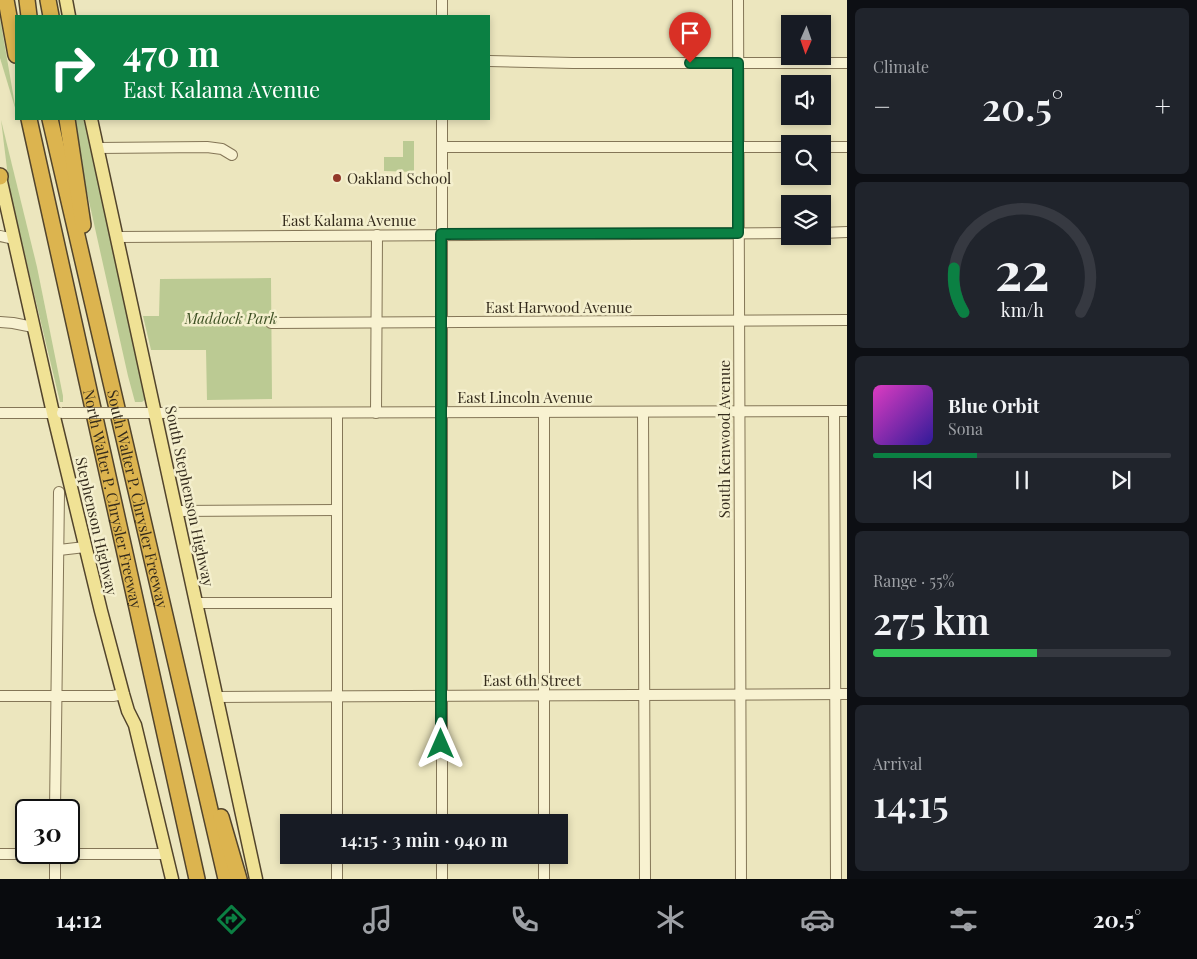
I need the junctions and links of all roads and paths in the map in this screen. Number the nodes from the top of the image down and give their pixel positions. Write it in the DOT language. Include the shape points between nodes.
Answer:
graph roads {
  1 [pos="6,0"];
  2 [pos="27,0"];
  3 [pos="48,0"];
  4 [pos="66,0"];
  5 [pos="442,0"];
  6 [pos="738,0"];
  7 [pos="30,15"];
  8 [pos="51,15"];
  9 [pos="69,15"];
  10 [pos="442,15"];
  11 [pos="15,50"];
  12 [pos="490,61"];
  13 [pos="738,63"];
  14 [pos="847,63"];
  15 [pos="29,120"];
  16 [pos="50,120"];
  17 [pos="67,120"];
  18 [pos="91,120"];
  19 [pos="442,120"];
  20 [pos="442,147"];
  21 [pos="738,147"];
  22 [pos="781,147"];
  23 [pos="831,147"];
  24 [pos="847,147"];
  25 [pos="98,148"];
  26 [pos="232,156"];
  27 [pos="0,177"];
  28 [pos="847,232"];
  29 [pos="738,233"];
  30 [pos="781,233"];
  31 [pos="831,233"];
  32 [pos="441,234"];
  33 [pos="377,235"];
  34 [pos="0,236"];
  35 [pos="118,237"];
  36 [pos="14,239"];
  37 [pos="88,284"];
  38 [pos="847,320"];
  39 [pos="739,321"];
  40 [pos="0,322"];
  41 [pos="441,322"];
  42 [pos="271,323"];
  43 [pos="377,323"];
  44 [pos="33,328"];
  45 [pos="738,411"];
  46 [pos="834,411"];
  47 [pos="847,411"];
  48 [pos="544,412"];
  49 [pos="643,412"];
  50 [pos="0,413"];
  51 [pos="58,413"];
  52 [pos="337,413"];
  53 [pos="376,413"];
  54 [pos="441,413"];
  55 [pos="156,414"];
  56 [pos="59,492"];
  57 [pos="337,510"];
  58 [pos="177,511"];
  59 [pos="85,547"];
  60 [pos="59,550"];
  61 [pos="196,603"];
  62 [pos="337,603"];
  63 [pos="123,694"];
  64 [pos="740,694"];
  65 [pos="836,694"];
  66 [pos="847,694"];
  67 [pos="644,695"];
  68 [pos="0,696"];
  69 [pos="56,696"];
  70 [pos="337,696"];
  71 [pos="441,696"];
  72 [pos="544,696"];
  73 [pos="217,697"];
  74 [pos="187,709"];
  75 [pos="55,799"];
  76 [pos="337,814"];
  77 [pos="442,814"];
  78 [pos="544,814"];
  79 [pos="0,854"];
  80 [pos="15,854"];
  81 [pos="80,854"];
  82 [pos="166,854"];
  83 [pos="55,864"];
  84 [pos="337,864"];
  85 [pos="442,864"];
  86 [pos="544,864"];
  87 [pos="55,879"];
  88 [pos="172,879"];
  89 [pos="197,879"];
  90 [pos="226,879"];
  91 [pos="239,879"];
  92 [pos="256,879"];
  93 [pos="337,879"];
  94 [pos="442,879"];
  95 [pos="544,879"];
  96 [pos="644,879"];
  97 [pos="740,879"];
  98 [pos="836,879"];
  1 -- 11 [label="highway"];
  2 -- 7 [label="highway"];
  3 -- 8 [label="highway"];
  4 -- 9 [label="main road"];
  5 -- 10 [label="street"];
  6 -- 13 [label="street, South Kenwood Avenue"];
  12 -- 13 [label="street"];
  13 -- 14 [label="street"];
  13 -- 21 [label="street, South Kenwood Avenue"];
  15 -- 89 [label="highway, North Walter P. Chrysler Freeway"];
  16 -- 37 [label="highway, South Walter P. Chrysler Freeway"];
  17 -- 37 [label="highway" via="81,207"];
  18 -- 25 [label="main road, South Stephenson Highway"];
  19 -- 20 [label="street"];
  20 -- 21 [label="street"];
  20 -- 32 [label="street"];
  21 -- 22 [label="street"];
  21 -- 29 [label="street, South Kenwood Avenue"];
  23 -- 24 [label="street"];
  25 -- 26 [label="street" via="207,147 222,149"];
  25 -- 35 [label="main road, South Stephenson Highway"];
  27 -- 36 [label="main road, Stephenson Highway"];
  28 -- 31 [label="street"];
  29 -- 30 [label="street, East Kalama Avenue"];
  29 -- 32 [label="street, East Kalama Avenue"];
  29 -- 39 [label="street, South Kenwood Avenue"];
  32 -- 33 [label="street, East Kalama Avenue"];
  32 -- 41 [label="street"];
  33 -- 35 [label="street, East Kalama Avenue"];
  33 -- 43 [label="street"];
  34 -- 36 [label="street"];
  35 -- 55 [label="main road, South Stephenson Highway"];
  36 -- 44 [label="main road, Stephenson Highway"];
  37 -- 74 [label="highway, South Walter P. Chrysler Freeway"];
  38 -- 39 [label="street, East Harwood Avenue"];
  39 -- 41 [label="street, East Harwood Avenue"];
  39 -- 45 [label="street, South Kenwood Avenue"];
  40 -- 44 [label="street"];
  41 -- 43 [label="street, East Harwood Avenue"];
  41 -- 54 [label="street"];
  42 -- 43 [label="street, East Harwood Avenue"];
  43 -- 53 [label="street"];
  44 -- 51 [label="main road, Stephenson Highway"];
  45 -- 46 [label="street, East Lincoln Avenue"];
  45 -- 49 [label="street, East Lincoln Avenue"];
  45 -- 64 [label="street, South Kenwood Avenue"];
  46 -- 47 [label="street, East Lincoln Avenue"];
  46 -- 65 [label="street"];
  48 -- 49 [label="street, East Lincoln Avenue"];
  48 -- 54 [label="street, East Lincoln Avenue"];
  48 -- 72 [label="street"];
  49 -- 67 [label="street"];
  50 -- 51 [label="street, East Lincoln Avenue"];
  51 -- 55 [label="street, East Lincoln Avenue, bridge"];
  51 -- 59 [label="main road, Stephenson Highway"];
  52 -- 53 [label="street, East Lincoln Avenue"];
  52 -- 55 [label="street, East Lincoln Avenue"];
  52 -- 57 [label="street"];
  53 -- 54 [label="street, East Lincoln Avenue"];
  54 -- 71 [label="street"];
  55 -- 58 [label="main road, South Stephenson Highway"];
  56 -- 60 [label="street"];
  57 -- 58 [label="street"];
  57 -- 62 [label="street"];
  58 -- 61 [label="main road, South Stephenson Highway"];
  59 -- 60 [label="street"];
  59 -- 63 [label="main road, Stephenson Highway"];
  60 -- 69 [label="street"];
  61 -- 62 [label="street"];
  61 -- 73 [label="main road, South Stephenson Highway"];
  62 -- 70 [label="street"];
  63 -- 69 [label="street"];
  63 -- 82 [label="main road, Stephenson Highway" via="135,725"];
  64 -- 65 [label="street, East 6th Street"];
  64 -- 67 [label="street, East 6th Street"];
  64 -- 97 [label="street, South Kenwood Avenue"];
  65 -- 66 [label="street, East 6th Street"];
  65 -- 98 [label="street"];
  67 -- 72 [label="street, East 6th Street"];
  67 -- 96 [label="street"];
  68 -- 69 [label="street"];
  69 -- 75 [label="street"];
  70 -- 71 [label="street, East 6th Street"];
  70 -- 73 [label="street, East 6th Street"];
  70 -- 76 [label="street"];
  71 -- 72 [label="street, East 6th Street"];
  71 -- 77 [label="street"];
  72 -- 78 [label="street"];
  73 -- 92 [label="main road, South Stephenson Highway"];
  74 -- 90 [label="highway, South Walter P. Chrysler Freeway"];
  74 -- 91 [label="highway"];
  79 -- 80 [label="street"];
  81 -- 82 [label="street"];
  82 -- 88 [label="main road, Stephenson Highway"];
  83 -- 87 [label="street"];
  84 -- 93 [label="street"];
  85 -- 94 [label="street"];
  86 -- 95 [label="street"];
}
